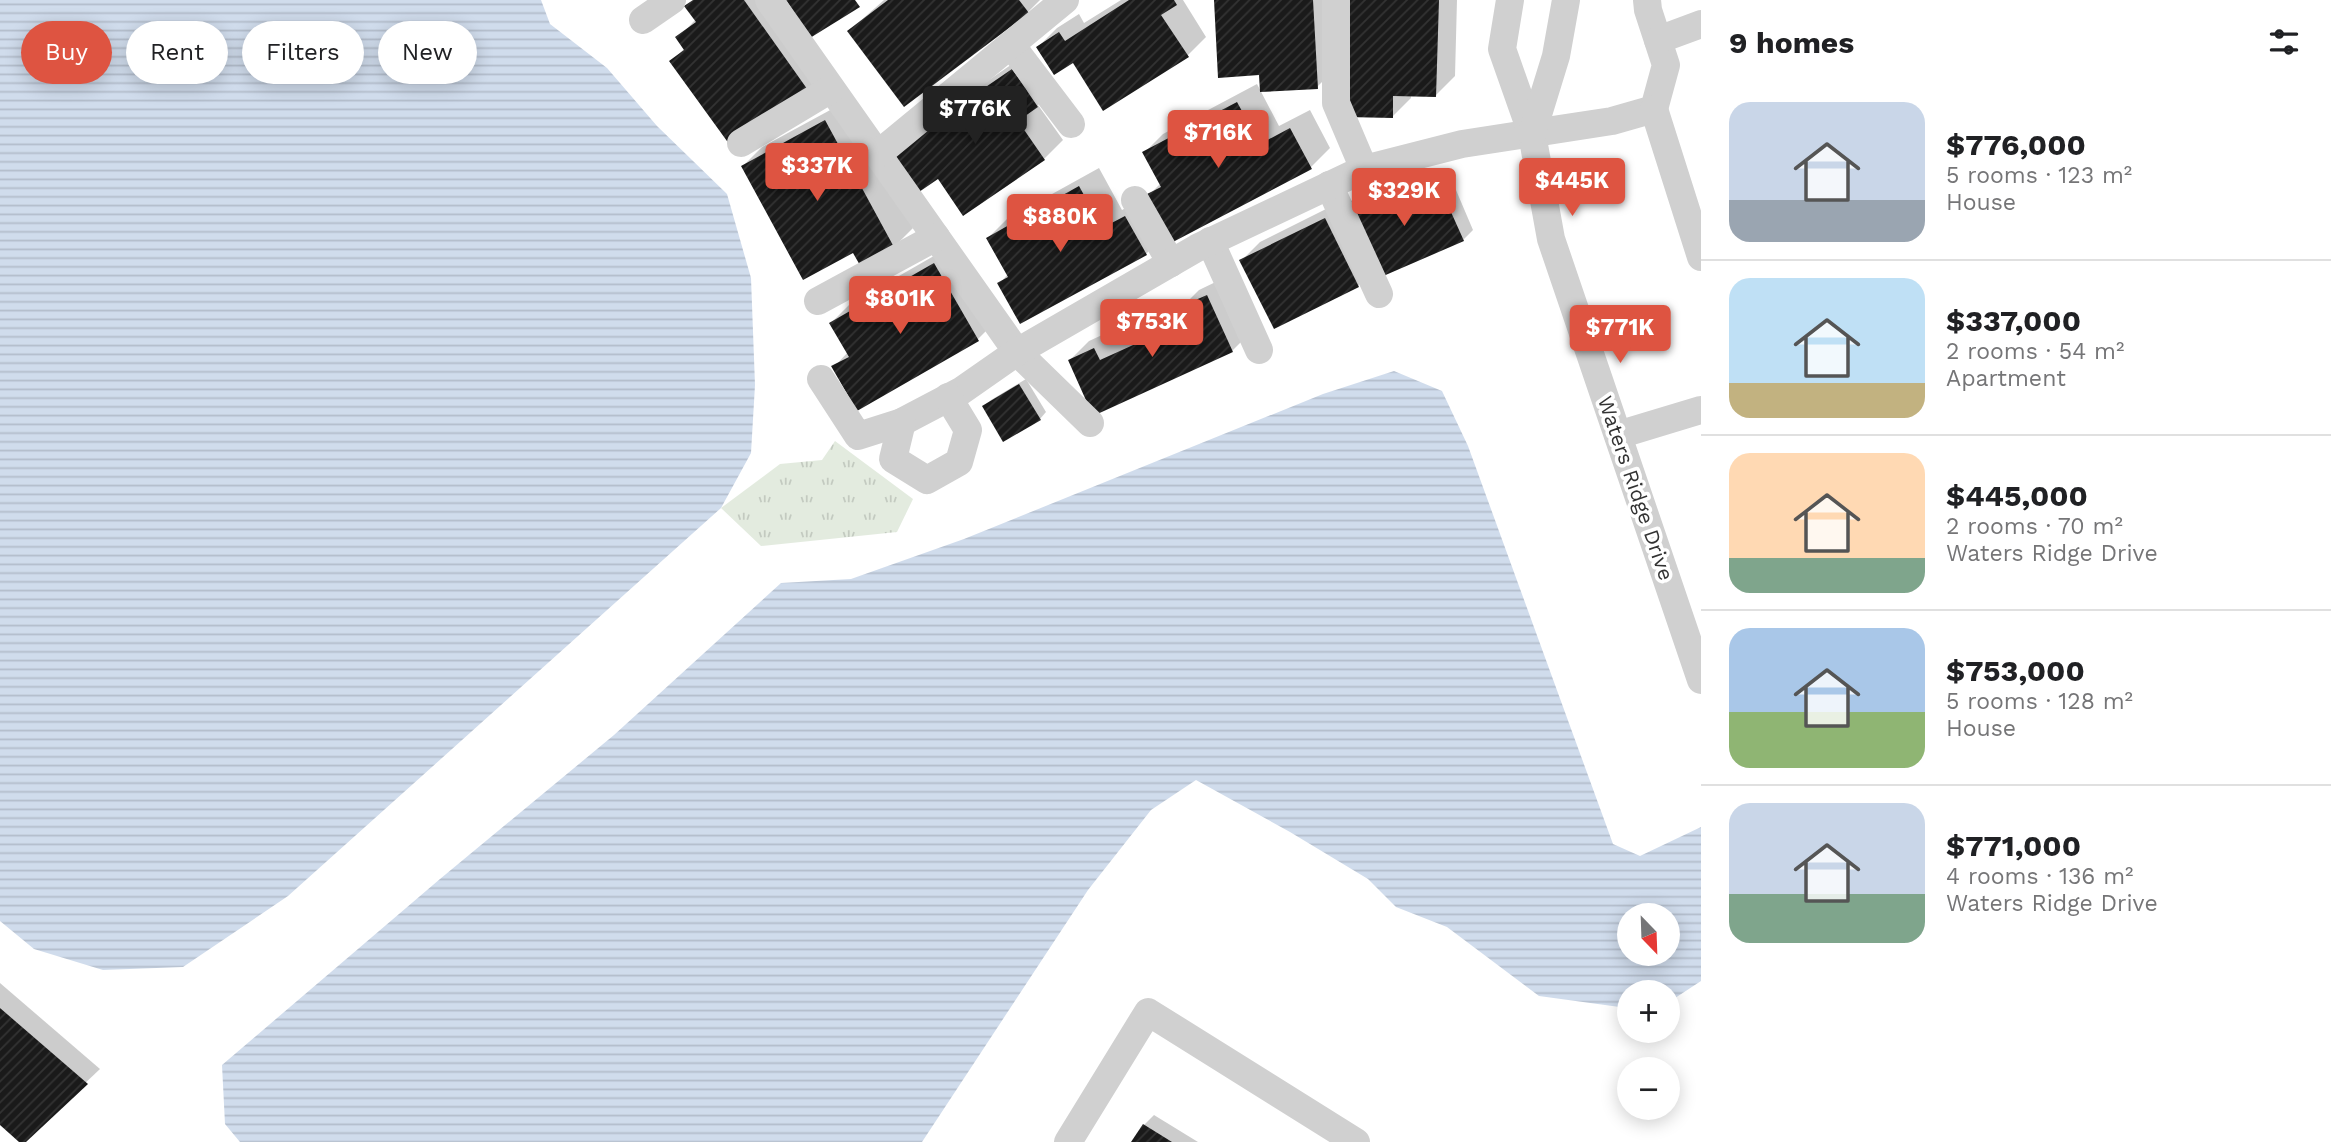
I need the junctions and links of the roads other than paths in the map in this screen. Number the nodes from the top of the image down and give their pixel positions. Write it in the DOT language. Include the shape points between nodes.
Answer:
graph roads {
  1 [pos="673,0"];
  2 [pos="769,0"];
  3 [pos="1065,0"];
  4 [pos="1336,0"];
  5 [pos="1510,0"];
  6 [pos="1566,0"];
  7 [pos="1647,0"];
  8 [pos="643,20"];
  9 [pos="1701,24"];
  10 [pos="1658,40"];
  11 [pos="1011,45"];
  12 [pos="831,89"];
  13 [pos="1654,108"];
  14 [pos="1071,124"];
  15 [pos="1532,134"];
  16 [pos="741,143"];
  17 [pos="878,154"];
  18 [pos="1364,169"];
  19 [pos="1329,186"];
  20 [pos="1135,200"];
  21 [pos="936,237"];
  22 [pos="1210,241"];
  23 [pos="1701,257"];
  24 [pos="1171,262"];
  25 [pos="1379,294"];
  26 [pos="818,301"];
  27 [pos="1259,350"];
  28 [pos="1017,352"];
  29 [pos="821,379"];
  30 [pos="948,397"];
  31 [pos="1701,410"];
  32 [pos="902,422"];
  33 [pos="1090,423"];
  34 [pos="1618,435"];
  35 [pos="1701,680"];
  36 [pos="1068,1142"];
  37 [pos="1356,1142"];
  1 -- 8 [label="street"];
  2 -- 12 [label="street"];
  3 -- 11 [label="street"];
  4 -- 18 [label="street" via="1336,103"];
  5 -- 15 [label="street, Waters Ridge Drive" via="1502,49"];
  6 -- 15 [label="street, Waters Ridge Drive" via="1556,56"];
  7 -- 10 [label="street"];
  9 -- 10 [label="street"];
  10 -- 13 [label="street" via="1666,65"];
  11 -- 14 [label="street"];
  11 -- 17 [label="street"];
  12 -- 16 [label="street"];
  12 -- 17 [label="street"];
  13 -- 15 [label="street" via="1612,121"];
  13 -- 23 [label="street"];
  15 -- 18 [label="street" via="1462,144"];
  15 -- 34 [label="street, Waters Ridge Drive" via="1551,239"];
  17 -- 21 [label="street"];
  18 -- 19 [label="street"];
  19 -- 22 [label="street"];
  19 -- 25 [label="street"];
  20 -- 24 [label="street"];
  21 -- 26 [label="street"];
  21 -- 28 [label="street"];
  22 -- 24 [label="street"];
  22 -- 27 [label="street"];
  24 -- 28 [label="street"];
  28 -- 30 [label="street"];
  28 -- 33 [label="street"];
  29 -- 32 [label="street" via="858,436"];
  30 -- 32 [label="street"];
  30 -- 32 [label="street" via="968,430 959,462 927,481 893,460"];
  31 -- 34 [label="street"];
  34 -- 35 [label="street, Waters Ridge Drive"];
  36 -- 37 [label="street" via="1148,1012"];
}
